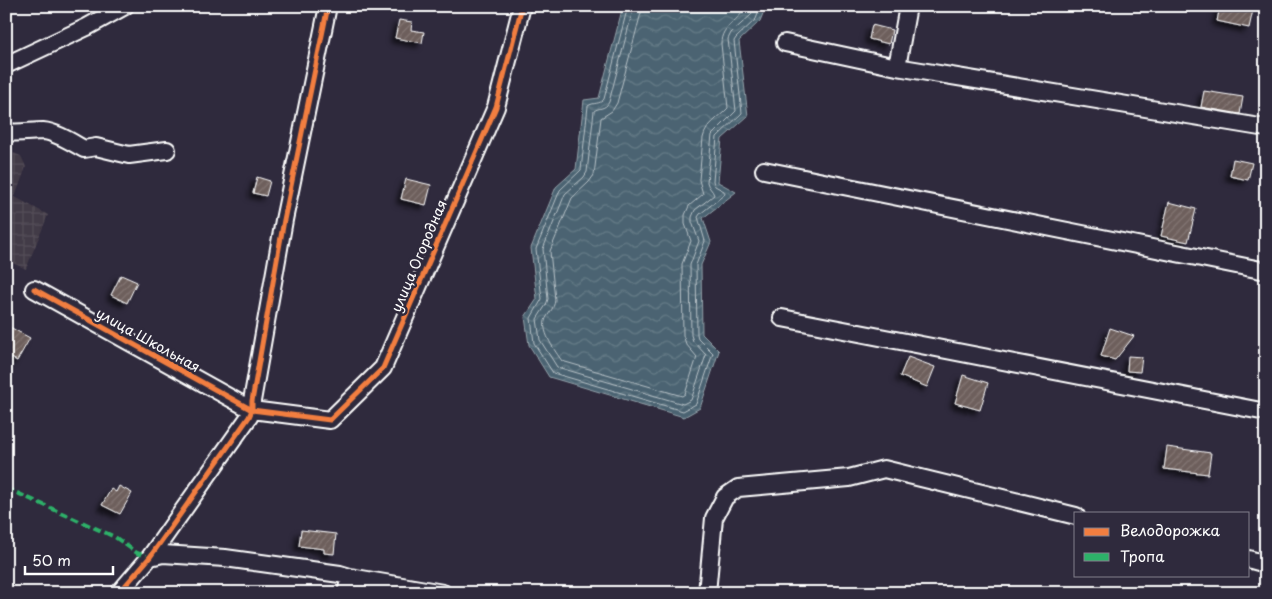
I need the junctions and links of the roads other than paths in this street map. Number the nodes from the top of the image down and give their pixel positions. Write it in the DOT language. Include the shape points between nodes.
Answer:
graph roads {
  1 [pos="125,6"];
  2 [pos="328,6"];
  3 [pos="522,6"];
  4 [pos="908,6"];
  5 [pos="785,43"];
  6 [pos="6,65"];
  7 [pos="897,67"];
  8 [pos="1266,128"];
  9 [pos="6,132"];
  10 [pos="166,150"];
  11 [pos="764,170"];
  12 [pos="1266,271"];
  13 [pos="34,290"];
  14 [pos="782,318"];
  15 [pos="252,410"];
  16 [pos="1266,412"];
  17 [pos="1074,516"];
  18 [pos="150,557"];
  19 [pos="1250,560"];
  20 [pos="1266,564"];
  21 [pos="348,585"];
  22 [pos="119,593"];
  23 [pos="442,593"];
  24 [pos="707,593"];
  1 -- 6 [label="street"];
  2 -- 15 [label="street" via="284,220"];
  3 -- 15 [label="street, улица Огородная" via="496,108 383,368 330,420"];
  4 -- 7 [label="street"];
  5 -- 7 [label="street"];
  7 -- 8 [label="street"];
  9 -- 10 [label="street" via="45,131 84,150 96,147 129,155"];
  11 -- 12 [label="street"];
  13 -- 15 [label="street, улица Школьная"];
  14 -- 16 [label="street"];
  15 -- 18 [label="street"];
  17 -- 24 [label="street" via="884,468 849,478 738,488 725,497 714,518"];
  18 -- 21 [label="street" via="163,554 225,558 340,574"];
  18 -- 22 [label="street"];
  19 -- 20 [label="street"];
  21 -- 23 [label="street"];
}
